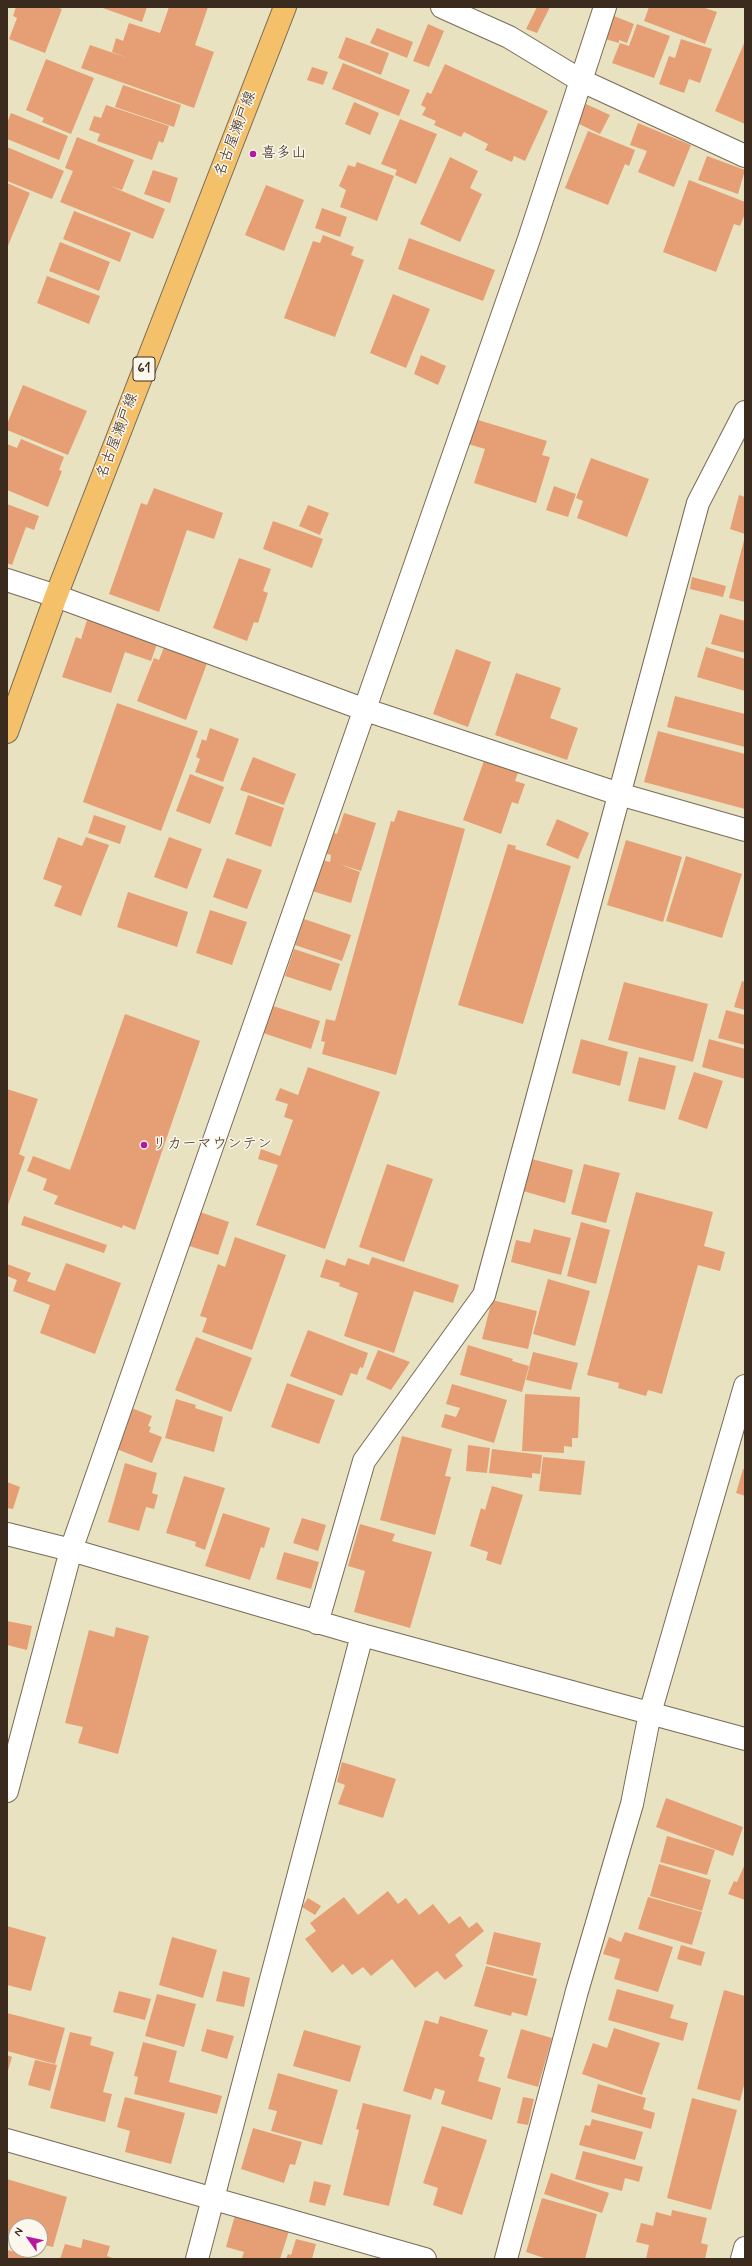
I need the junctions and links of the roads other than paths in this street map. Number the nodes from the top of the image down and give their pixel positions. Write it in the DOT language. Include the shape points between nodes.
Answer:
graph roads {
  1 [pos="285,7"];
  2 [pos="442,7"];
  3 [pos="605,7"];
  4 [pos="580,80"];
  5 [pos="745,156"];
  6 [pos="745,412"];
  7 [pos="7,580"];
  8 [pos="56,596"];
  9 [pos="363,709"];
  10 [pos="7,732"];
  11 [pos="619,794"];
  12 [pos="745,830"];
  13 [pos="745,1386"];
  14 [pos="7,1534"];
  15 [pos="71,1550"];
  16 [pos="317,1623"];
  17 [pos="362,1635"];
  18 [pos="650,1712"];
  19 [pos="745,1739"];
  20 [pos="7,1791"];
  21 [pos="7,2140"];
  22 [pos="212,2198"];
  23 [pos="745,2248"];
  24 [pos="197,2259"];
  25 [pos="425,2259"];
  26 [pos="506,2259"];
  27 [pos="742,2259"];
  1 -- 8 [label="main road, 名古屋瀬戸線 / 61"];
  2 -- 4 [label="street" via="509,37"];
  3 -- 4 [label="street"];
  4 -- 5 [label="street"];
  4 -- 9 [label="street" via="529,239"];
  6 -- 11 [label="street" via="698,503"];
  7 -- 8 [label="street"];
  8 -- 9 [label="street"];
  8 -- 10 [label="main road, 名古屋瀬戸線 / 61"];
  9 -- 11 [label="street"];
  9 -- 15 [label="street"];
  11 -- 12 [label="street"];
  11 -- 16 [label="street" via="484,1295 364,1461"];
  13 -- 18 [label="street"];
  14 -- 15 [label="street"];
  15 -- 16 [label="street"];
  15 -- 20 [label="street"];
  16 -- 17 [label="street"];
  17 -- 18 [label="street"];
  17 -- 22 [label="street"];
  18 -- 19 [label="street"];
  18 -- 26 [label="street" via="632,1804 577,1991"];
  21 -- 22 [label="street"];
  22 -- 24 [label="street"];
  22 -- 25 [label="street"];
  23 -- 27 [label="street"];
}
